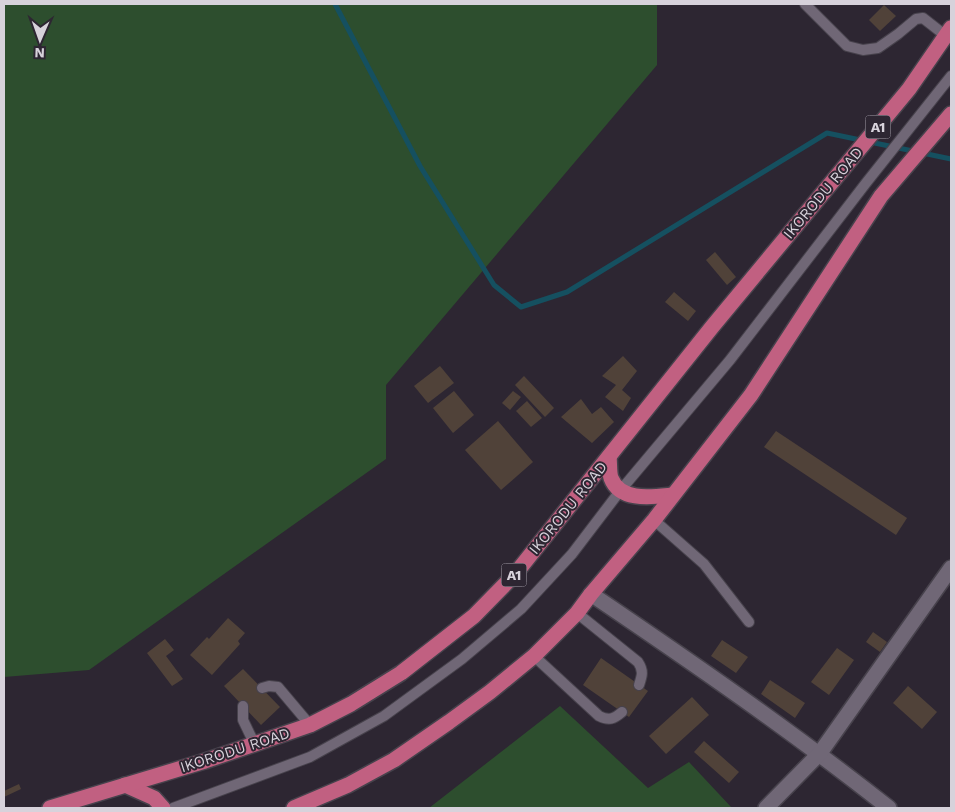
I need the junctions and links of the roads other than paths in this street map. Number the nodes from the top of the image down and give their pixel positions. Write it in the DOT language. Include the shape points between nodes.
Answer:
graph roads {
  1 [pos="805,4"];
  2 [pos="949,32"];
  3 [pos="951,76"];
  4 [pos="947,119"];
  5 [pos="609,457"];
  6 [pos="620,491"];
  7 [pos="672,495"];
  8 [pos="654,520"];
  9 [pos="951,568"];
  10 [pos="591,594"];
  11 [pos="577,613"];
  12 [pos="749,622"];
  13 [pos="534,656"];
  14 [pos="639,685"];
  15 [pos="262,688"];
  16 [pos="243,706"];
  17 [pos="622,712"];
  18 [pos="310,725"];
  19 [pos="255,745"];
  20 [pos="820,753"];
  21 [pos="125,785"];
  22 [pos="50,808"];
  23 [pos="163,808"];
  24 [pos="173,808"];
  25 [pos="294,808"];
  26 [pos="766,808"];
  27 [pos="889,808"];
  1 -- 2 [label="lane" via="847,46 863,50 878,48 916,19 923,18"];
  2 -- 5 [label="highway, IKORODU ROAD / A1" via="909,89"];
  3 -- 6 [label="lane" via="730,360"];
  4 -- 7 [label="highway" via="881,196 751,396"];
  5 -- 6 [label="highway" via="611,478"];
  5 -- 18 [label="highway, IKORODU ROAD / A1" via="516,573 474,616 401,672"];
  6 -- 7 [label="highway" via="644,498"];
  6 -- 24 [label="lane" via="572,554 521,609 462,659 384,716 310,757"];
  7 -- 8 [label="highway"];
  8 -- 10 [label="highway"];
  8 -- 12 [label="lane" via="704,564"];
  9 -- 20 [label="street"];
  10 -- 11 [label="highway"];
  10 -- 20 [label="street"];
  11 -- 13 [label="highway"];
  11 -- 14 [label="lane" via="638,662 643,674"];
  13 -- 17 [label="lane" via="599,716 611,719"];
  13 -- 25 [label="highway" via="490,692 394,760 348,785"];
  15 -- 18 [label="lane" via="278,687"];
  16 -- 19 [label="lane" via="243,720"];
  18 -- 19 [label="highway, IKORODU ROAD / A1"];
  19 -- 21 [label="highway, IKORODU ROAD / A1"];
  20 -- 26 [label="street"];
  20 -- 27 [label="street"];
  21 -- 22 [label="highway, IKORODU ROAD / A1"];
  21 -- 23 [label="highway" via="154,798"];
}
